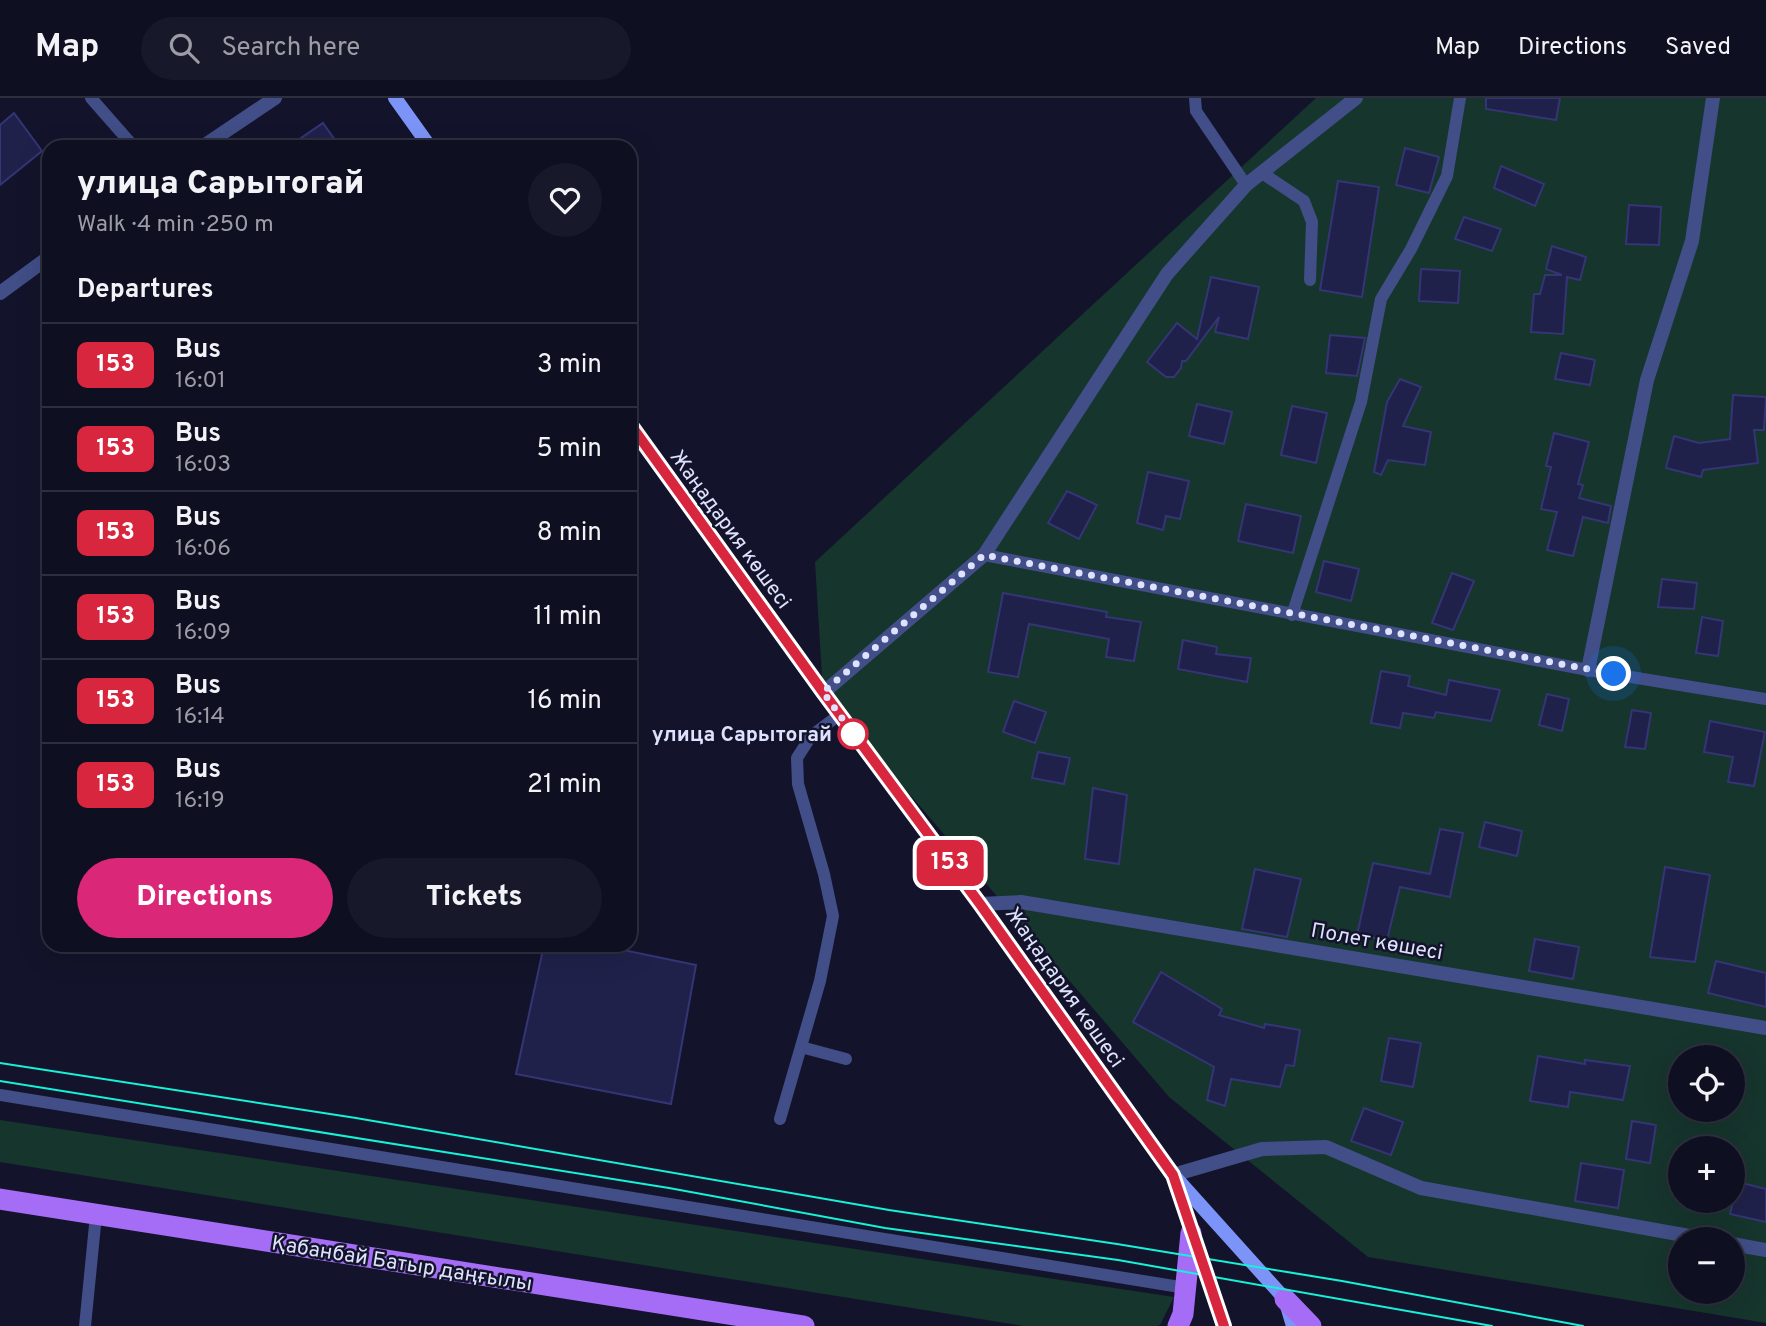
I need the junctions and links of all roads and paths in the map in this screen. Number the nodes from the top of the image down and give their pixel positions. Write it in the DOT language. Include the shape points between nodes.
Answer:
graph roads {
  1 [pos="91,98"];
  2 [pos="275,98"];
  3 [pos="395,98"];
  4 [pos="1195,98"];
  5 [pos="1356,98"];
  6 [pos="1460,98"];
  7 [pos="1713,98"];
  8 [pos="128,140"];
  9 [pos="212,140"];
  10 [pos="425,140"];
  11 [pos="1262,173"];
  12 [pos="1247,185"];
  13 [pos="42,262"];
  14 [pos="1310,280"];
  15 [pos="0,293"];
  16 [pos="637,434"];
  17 [pos="984,555"];
  18 [pos="1292,615"];
  19 [pos="1588,670"];
  20 [pos="823,692"];
  21 [pos="1766,699"];
  22 [pos="839,715"];
  23 [pos="980,904"];
  24 [pos="1766,1028"];
  25 [pos="801,1047"];
  26 [pos="846,1059"];
  27 [pos="0,1096"];
  28 [pos="780,1119"];
  29 [pos="1173,1175"];
  30 [pos="0,1199"];
  31 [pos="96,1215"];
  32 [pos="1668,1232"];
  33 [pos="1191,1233"];
  34 [pos="1745,1246"];
  35 [pos="1766,1250"];
  36 [pos="1186,1288"];
  37 [pos="1285,1299"];
  38 [pos="85,1326"];
  39 [pos="804,1326"];
  40 [pos="1178,1326"];
  41 [pos="1224,1326"];
  42 [pos="1293,1326"];
  43 [pos="1311,1326"];
  1 -- 8 [label="lane"];
  2 -- 9 [label="street"];
  3 -- 10 [label="street"];
  4 -- 12 [label="lane" via="1196,111"];
  5 -- 11 [label="street"];
  6 -- 18 [label="lane" via="1447,176 1381,299 1361,402"];
  7 -- 19 [label="street" via="1692,241 1647,380"];
  11 -- 12 [label="street"];
  11 -- 14 [label="lane" via="1304,201 1312,222"];
  12 -- 17 [label="street" via="1167,274"];
  13 -- 15 [label="street"];
  16 -- 20 [label="street, Жаңадария көшесі"];
  17 -- 18 [label="lane"];
  17 -- 20 [label="street"];
  18 -- 19 [label="lane"];
  19 -- 21 [label="lane"];
  20 -- 22 [label="street, Жаңадария көшесі"];
  22 -- 23 [label="street, Жаңадария көшесі"];
  22 -- 25 [label="lane" via="811,736 797,758 798,785 833,916"];
  23 -- 24 [label="street, Полет көшесі" via="1021,902"];
  23 -- 29 [label="street, Жаңадария көшесі"];
  25 -- 26 [label="lane"];
  25 -- 28 [label="lane"];
  27 -- 36 [label="lane"];
  29 -- 32 [label="street" via="1262,1149 1326,1147 1421,1188"];
  29 -- 33 [label="street, Жаңадария көшесі"];
  29 -- 37 [label="street"];
  30 -- 31 [label="main road, Қабанбай Батыр даңғылы"];
  31 -- 38 [label="lane"];
  31 -- 39 [label="main road, Қабанбай Батыр даңғылы"];
  33 -- 36 [label="main road"];
  33 -- 41 [label="street, Жаңадария көшесі"];
  34 -- 35 [label="street"];
  36 -- 40 [label="main road"];
  37 -- 42 [label="street"];
  37 -- 43 [label="main road"];
}
